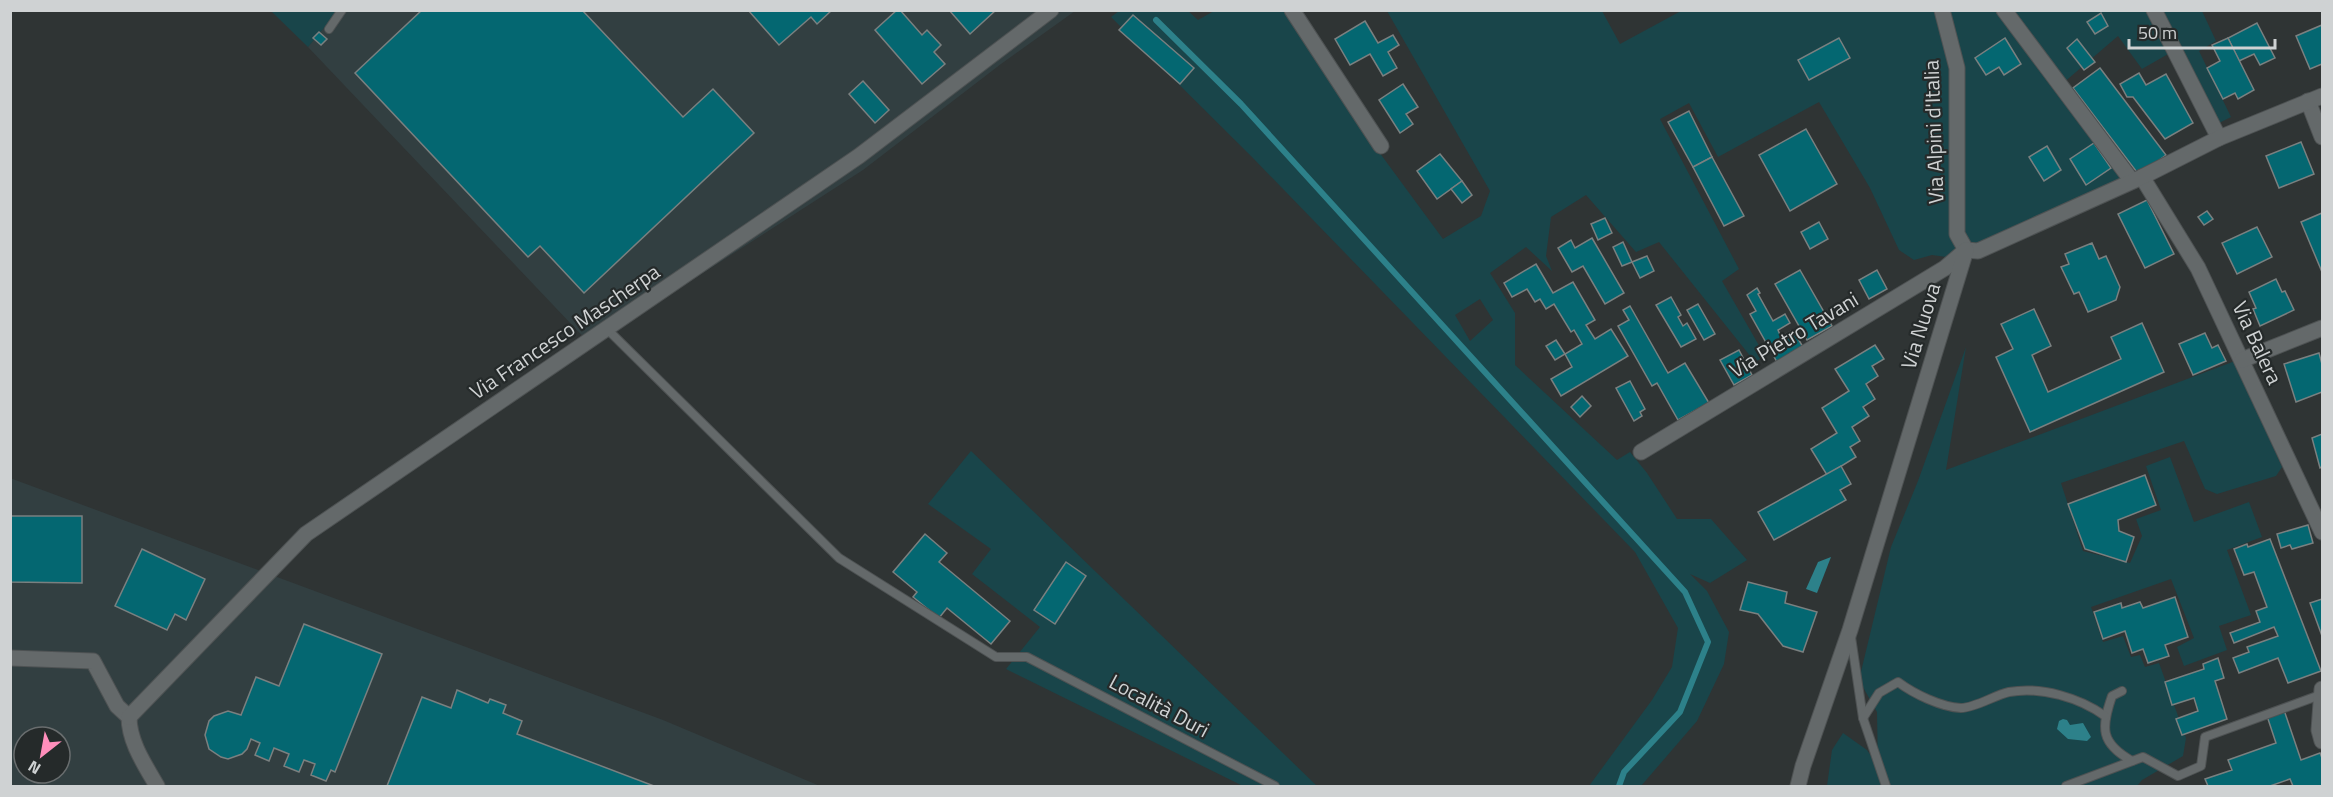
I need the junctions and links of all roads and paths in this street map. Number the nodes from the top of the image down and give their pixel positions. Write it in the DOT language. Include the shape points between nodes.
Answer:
graph roads {
  1 [pos="342,10"];
  2 [pos="1051,10"];
  3 [pos="1292,10"];
  4 [pos="1942,10"];
  5 [pos="2004,10"];
  6 [pos="2154,10"];
  7 [pos="329,29"];
  8 [pos="2315,98"];
  9 [pos="2322,137"];
  10 [pos="2219,138"];
  11 [pos="1381,146"];
  12 [pos="2137,179"];
  13 [pos="1966,250"];
  14 [pos="2322,328"];
  15 [pos="607,329"];
  16 [pos="2242,360"];
  17 [pos="1641,452"];
  18 [pos="2322,529"];
  19 [pos="1850,630"];
  20 [pos="10,658"];
  21 [pos="2122,691"];
  22 [pos="2321,692"];
  23 [pos="2105,716"];
  24 [pos="129,717"];
  25 [pos="1863,718"];
  26 [pos="2322,741"];
  27 [pos="2132,761"];
  28 [pos="157,786"];
  29 [pos="1275,786"];
  30 [pos="1798,786"];
  31 [pos="1886,786"];
  32 [pos="2066,786"];
  1 -- 7 [label="lane"];
  2 -- 15 [label="street, Via Francesco Mascherpa" via="859,156"];
  3 -- 11 [label="street"];
  4 -- 13 [label="street, Via Alpini d'Italia" via="1957,68 1957,234"];
  5 -- 12 [label="street, Via Balera"];
  6 -- 10 [label="street"];
  8 -- 9 [label="street"];
  8 -- 10 [label="street"];
  10 -- 12 [label="street"];
  12 -- 13 [label="street" via="1978,251"];
  12 -- 16 [label="street, Via Balera" via="2198,268"];
  13 -- 17 [label="street, Via Pietro Tavani" via="1946,268"];
  13 -- 19 [label="street, Via Nuova"];
  14 -- 16 [label="street"];
  15 -- 24 [label="street, Via Francesco Mascherpa" via="306,534"];
  15 -- 29 [label="lane, Località Duri" via="840,558 996,657 1028,657"];
  16 -- 18 [label="street, Via Balera"];
  19 -- 25 [label="lane"];
  19 -- 30 [label="street, Via Nuova"];
  20 -- 24 [label="street" via="93,661 117,706"];
  21 -- 23 [label="lane" via="2112,696"];
  22 -- 26 [label="street"];
  22 -- 27 [label="lane" via="2205,737 2201,766 2178,776 2143,757"];
  23 -- 25 [label="lane" via="2088,704 2049,692 2010,692 1962,708 1918,696 1898,682 1879,693"];
  23 -- 27 [label="lane" via="2106,738 2115,752"];
  24 -- 28 [label="street" via="133,741"];
  25 -- 31 [label="lane"];
  27 -- 32 [label="lane"];
}
